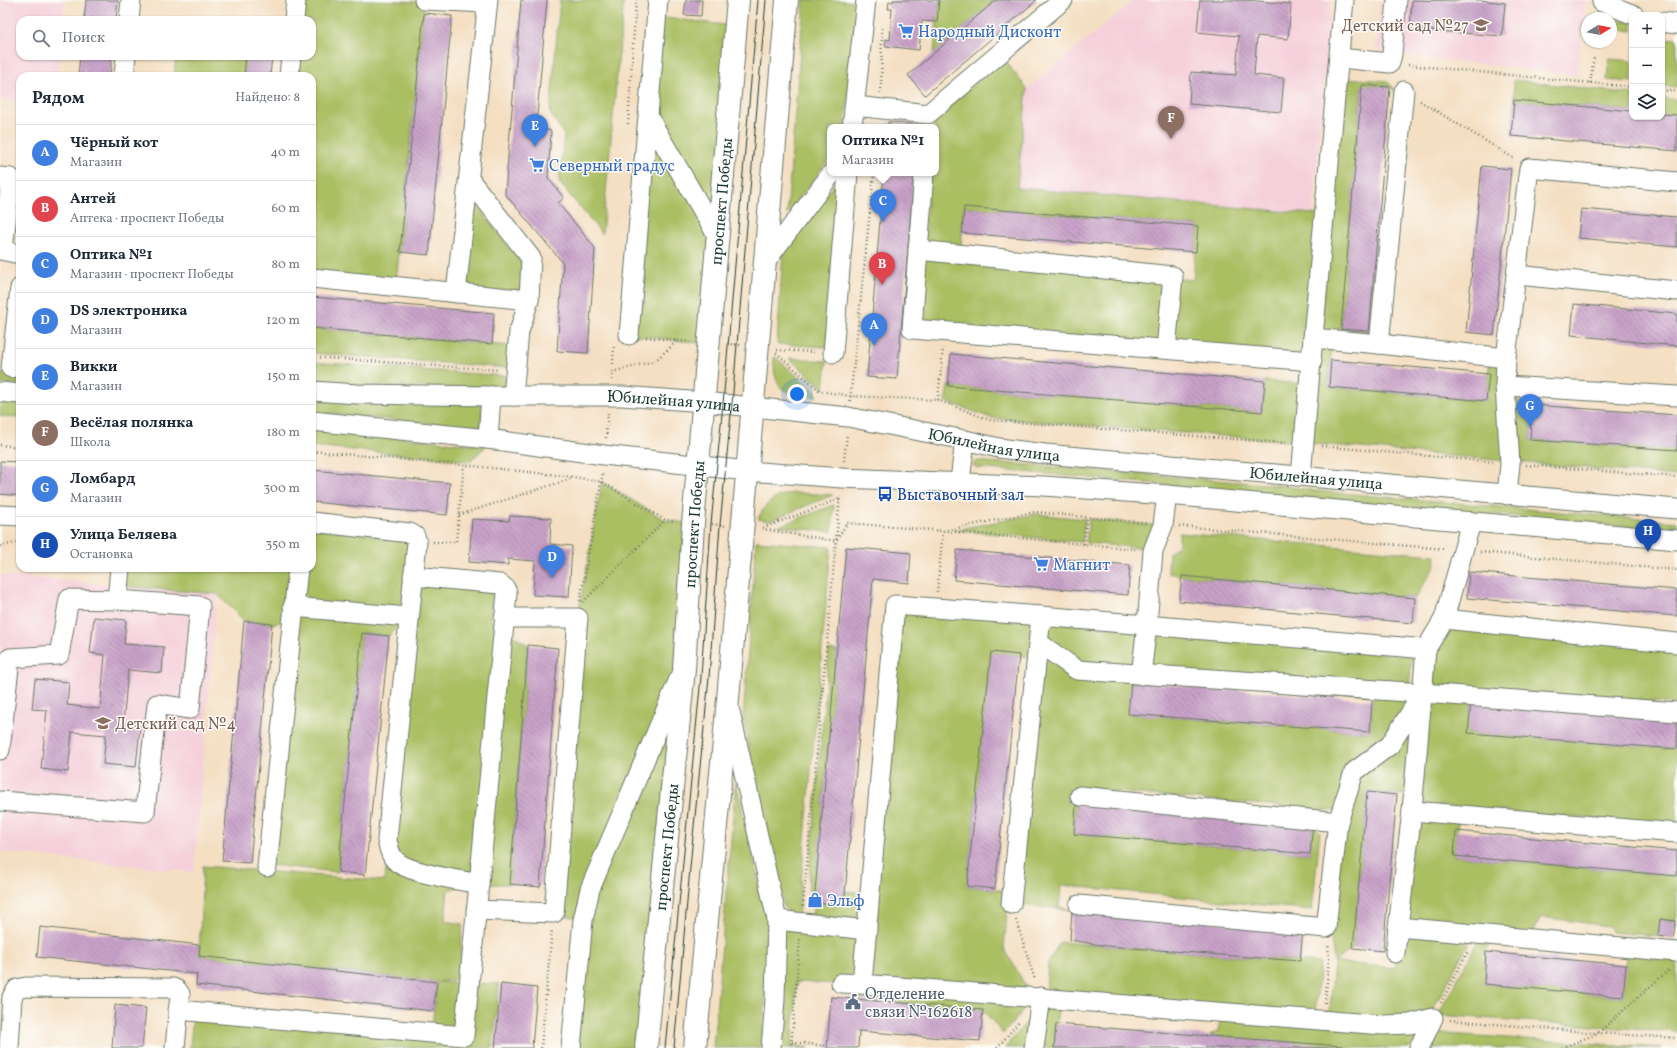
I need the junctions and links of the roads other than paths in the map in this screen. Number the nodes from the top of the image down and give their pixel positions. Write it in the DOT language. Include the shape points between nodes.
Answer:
graph roads {
  1 [pos="131,0"];
  2 [pos="296,0"];
  3 [pos="424,0"];
  4 [pos="658,0"];
  5 [pos="738,0"];
  6 [pos="787,0"];
  7 [pos="866,0"];
  8 [pos="1063,0"];
  9 [pos="1344,0"];
  10 [pos="1397,0"];
  11 [pos="1602,0"];
  12 [pos="488,2"];
  13 [pos="1629,13"];
  14 [pos="129,16"];
  15 [pos="294,16"];
  16 [pos="1665,22"];
  17 [pos="1677,24"];
  18 [pos="1339,58"];
  19 [pos="126,60"];
  20 [pos="291,60"];
  21 [pos="124,72"];
  22 [pos="289,72"];
  23 [pos="1404,91"];
  24 [pos="855,106"];
  25 [pos="649,118"];
  26 [pos="928,120"];
  27 [pos="852,124"];
  28 [pos="830,176"];
  29 [pos="848,176"];
  30 [pos="924,176"];
  31 [pos="0,177"];
  32 [pos="469,179"];
  33 [pos="1677,182"];
  34 [pos="718,237"];
  35 [pos="918,250"];
  36 [pos="8,251"];
  37 [pos="765,262"];
  38 [pos="1517,276"];
  39 [pos="316,278"];
  40 [pos="1677,291"];
  41 [pos="456,293"];
  42 [pos="529,300"];
  43 [pos="16,320"];
  44 [pos="629,335"];
  45 [pos="1313,338"];
  46 [pos="1379,344"];
  47 [pos="1166,349"];
  48 [pos="833,353"];
  49 [pos="1506,358"];
  50 [pos="1312,361"];
  51 [pos="10,368"];
  52 [pos="1505,386"];
  53 [pos="316,391"];
  54 [pos="0,392"];
  55 [pos="16,394"];
  56 [pos="491,396"];
  57 [pos="513,396"];
  58 [pos="1677,396"];
  59 [pos="704,402"];
  60 [pos="752,406"];
  61 [pos="316,421"];
  62 [pos="488,439"];
  63 [pos="964,440"];
  64 [pos="698,466"];
  65 [pos="747,471"];
  66 [pos="1301,476"];
  67 [pos="960,481"];
  68 [pos="1167,495"];
  69 [pos="1507,495"];
  70 [pos="1677,509"];
  71 [pos="0,515"];
  72 [pos="16,516"];
  73 [pos="316,522"];
  74 [pos="1470,522"];
  75 [pos="1677,540"];
  76 [pos="120,572"];
  77 [pos="297,572"];
  78 [pos="413,576"];
  79 [pos="117,600"];
  80 [pos="293,607"];
  81 [pos="1041,616"];
  82 [pos="408,617"];
  83 [pos="504,618"];
  84 [pos="1444,619"];
  85 [pos="1147,625"];
  86 [pos="1677,643"];
  87 [pos="1039,644"];
  88 [pos="1426,649"];
  89 [pos="684,669"];
  90 [pos="1141,675"];
  91 [pos="1423,693"];
  92 [pos="728,699"];
  93 [pos="1677,712"];
  94 [pos="0,750"];
  95 [pos="1080,796"];
  96 [pos="0,801"];
  97 [pos="1412,811"];
  98 [pos="1338,822"];
  99 [pos="1677,833"];
  100 [pos="266,867"];
  101 [pos="479,884"];
  102 [pos="1010,904"];
  103 [pos="1079,905"];
  104 [pos="476,910"];
  105 [pos="777,920"];
  106 [pos="1398,927"];
  107 [pos="867,930"];
  108 [pos="1395,954"];
  109 [pos="1674,960"];
  110 [pos="841,983"];
  111 [pos="862,984"];
  112 [pos="1041,997"];
  113 [pos="178,1010"];
  114 [pos="463,1042"];
  115 [pos="9,1048"];
  116 [pos="175,1048"];
  117 [pos="571,1048"];
  118 [pos="646,1048"];
  119 [pos="695,1048"];
  120 [pos="771,1048"];
  121 [pos="1034,1048"];
  122 [pos="1419,1048"];
  1 -- 14 [label="street"];
  2 -- 15 [label="street"];
  3 -- 12 [label="street"];
  4 -- 25 [label="street"];
  5 -- 34 [label="main road, проспект Победы"];
  6 -- 37 [label="main road"];
  7 -- 24 [label="street"];
  8 -- 26 [label="street"];
  9 -- 18 [label="street"];
  10 -- 18 [label="street" via="1390,63"];
  11 -- 13 [label="street"];
  12 -- 32 [label="street"];
  16 -- 17 [label="street"];
  18 -- 45 [label="street"];
  19 -- 21 [label="street"];
  20 -- 22 [label="street"];
  23 -- 46 [label="street"];
  24 -- 26 [label="street"];
  24 -- 27 [label="street"];
  25 -- 34 [label="street"];
  25 -- 44 [label="street"];
  28 -- 37 [label="street"];
  29 -- 48 [label="street"];
  30 -- 35 [label="street"];
  31 -- 36 [label="street" via="11,178"];
  32 -- 41 [label="street"];
  32 -- 42 [label="street" via="531,258"];
  33 -- 38 [label="street" via="1529,168"];
  34 -- 59 [label="main road, проспект Победы"];
  35 -- 47 [label="street" via="1173,276"];
  35 -- 47 [label="street" via="912,329"];
  37 -- 60 [label="main road"];
  38 -- 40 [label="street"];
  38 -- 49 [label="street"];
  39 -- 41 [label="street"];
  41 -- 42 [label="street"];
  42 -- 57 [label="street" via="519,332"];
  43 -- 51 [label="street"];
  45 -- 46 [label="street"];
  45 -- 50 [label="street"];
  46 -- 49 [label="street"];
  47 -- 50 [label="street"];
  49 -- 52 [label="street"];
  50 -- 66 [label="street"];
  52 -- 58 [label="street"];
  52 -- 69 [label="street" via="1510,464"];
  53 -- 56 [label="street, Юбилейная улица"];
  54 -- 55 [label="street"];
  56 -- 57 [label="street, Юбилейная улица"];
  56 -- 62 [label="street"];
  57 -- 59 [label="street, Юбилейная улица" via="622,396"];
  59 -- 60 [label="street, Юбилейная улица"];
  59 -- 64 [label="main road, проспект Победы"];
  60 -- 63 [label="street, Юбилейная улица" via="848,417"];
  60 -- 65 [label="main road"];
  61 -- 62 [label="street, Юбилейная улица"];
  62 -- 64 [label="street, Юбилейная улица"];
  63 -- 66 [label="street, Юбилейная улица" via="1045,454"];
  63 -- 67 [label="street"];
  64 -- 65 [label="street, Юбилейная улица"];
  64 -- 89 [label="main road, проспект Победы"];
  65 -- 67 [label="street, Юбилейная улица" via="842,478"];
  65 -- 92 [label="main road"];
  66 -- 69 [label="street, Юбилейная улица"];
  67 -- 68 [label="street, Юбилейная улица"];
  68 -- 74 [label="street, Юбилейная улица"];
  68 -- 85 [label="street" via="1163,525 1153,551"];
  69 -- 70 [label="street, Юбилейная улица"];
  71 -- 72 [label="street"];
  73 -- 78 [label="street" via="410,533 415,536 416,542"];
  74 -- 75 [label="street, Юбилейная улица"];
  74 -- 84 [label="street"];
  76 -- 79 [label="street"];
  77 -- 80 [label="street"];
  78 -- 82 [label="street"];
  78 -- 83 [label="street" via="500,584 507,594"];
  79 -- 94 [label="street" via="69,599 59,655 10,658"];
  79 -- 96 [label="street" via="200,606 190,709 157,704 145,812"];
  80 -- 82 [label="street"];
  80 -- 100 [label="street"];
  81 -- 85 [label="street"];
  81 -- 87 [label="street"];
  81 -- 107 [label="street" via="896,605"];
  82 -- 101 [label="street" via="387,840 389,850 399,864 412,869"];
  83 -- 101 [label="street"];
  83 -- 104 [label="street" via="578,618 554,913"];
  84 -- 86 [label="street"];
  84 -- 88 [label="street"];
  85 -- 88 [label="street"];
  85 -- 90 [label="street"];
  87 -- 90 [label="street" via="1077,670"];
  87 -- 102 [label="street"];
  88 -- 91 [label="street"];
  89 -- 117 [label="street" via="590,889 583,920"];
  89 -- 118 [label="main road, проспект Победы"];
  90 -- 91 [label="street"];
  91 -- 93 [label="street"];
  91 -- 97 [label="street"];
  91 -- 98 [label="street" via="1390,745 1354,772"];
  92 -- 105 [label="street"];
  92 -- 119 [label="main road"];
  95 -- 98 [label="street"];
  97 -- 99 [label="street"];
  97 -- 106 [label="street"];
  98 -- 103 [label="street" via="1326,928"];
  101 -- 104 [label="street"];
  104 -- 114 [label="street"];
  105 -- 107 [label="street"];
  105 -- 120 [label="street"];
  106 -- 108 [label="street"];
  106 -- 109 [label="street" via="1477,934"];
  107 -- 111 [label="street"];
  110 -- 111 [label="street"];
  111 -- 112 [label="street"];
  112 -- 121 [label="street"];
  112 -- 122 [label="street" via="1383,1025 1410,1024 1432,1018"];
  113 -- 114 [label="street"];
  113 -- 115 [label="street" via="180,994 173,988 17,989 12,997"];
  113 -- 116 [label="street"];
}
